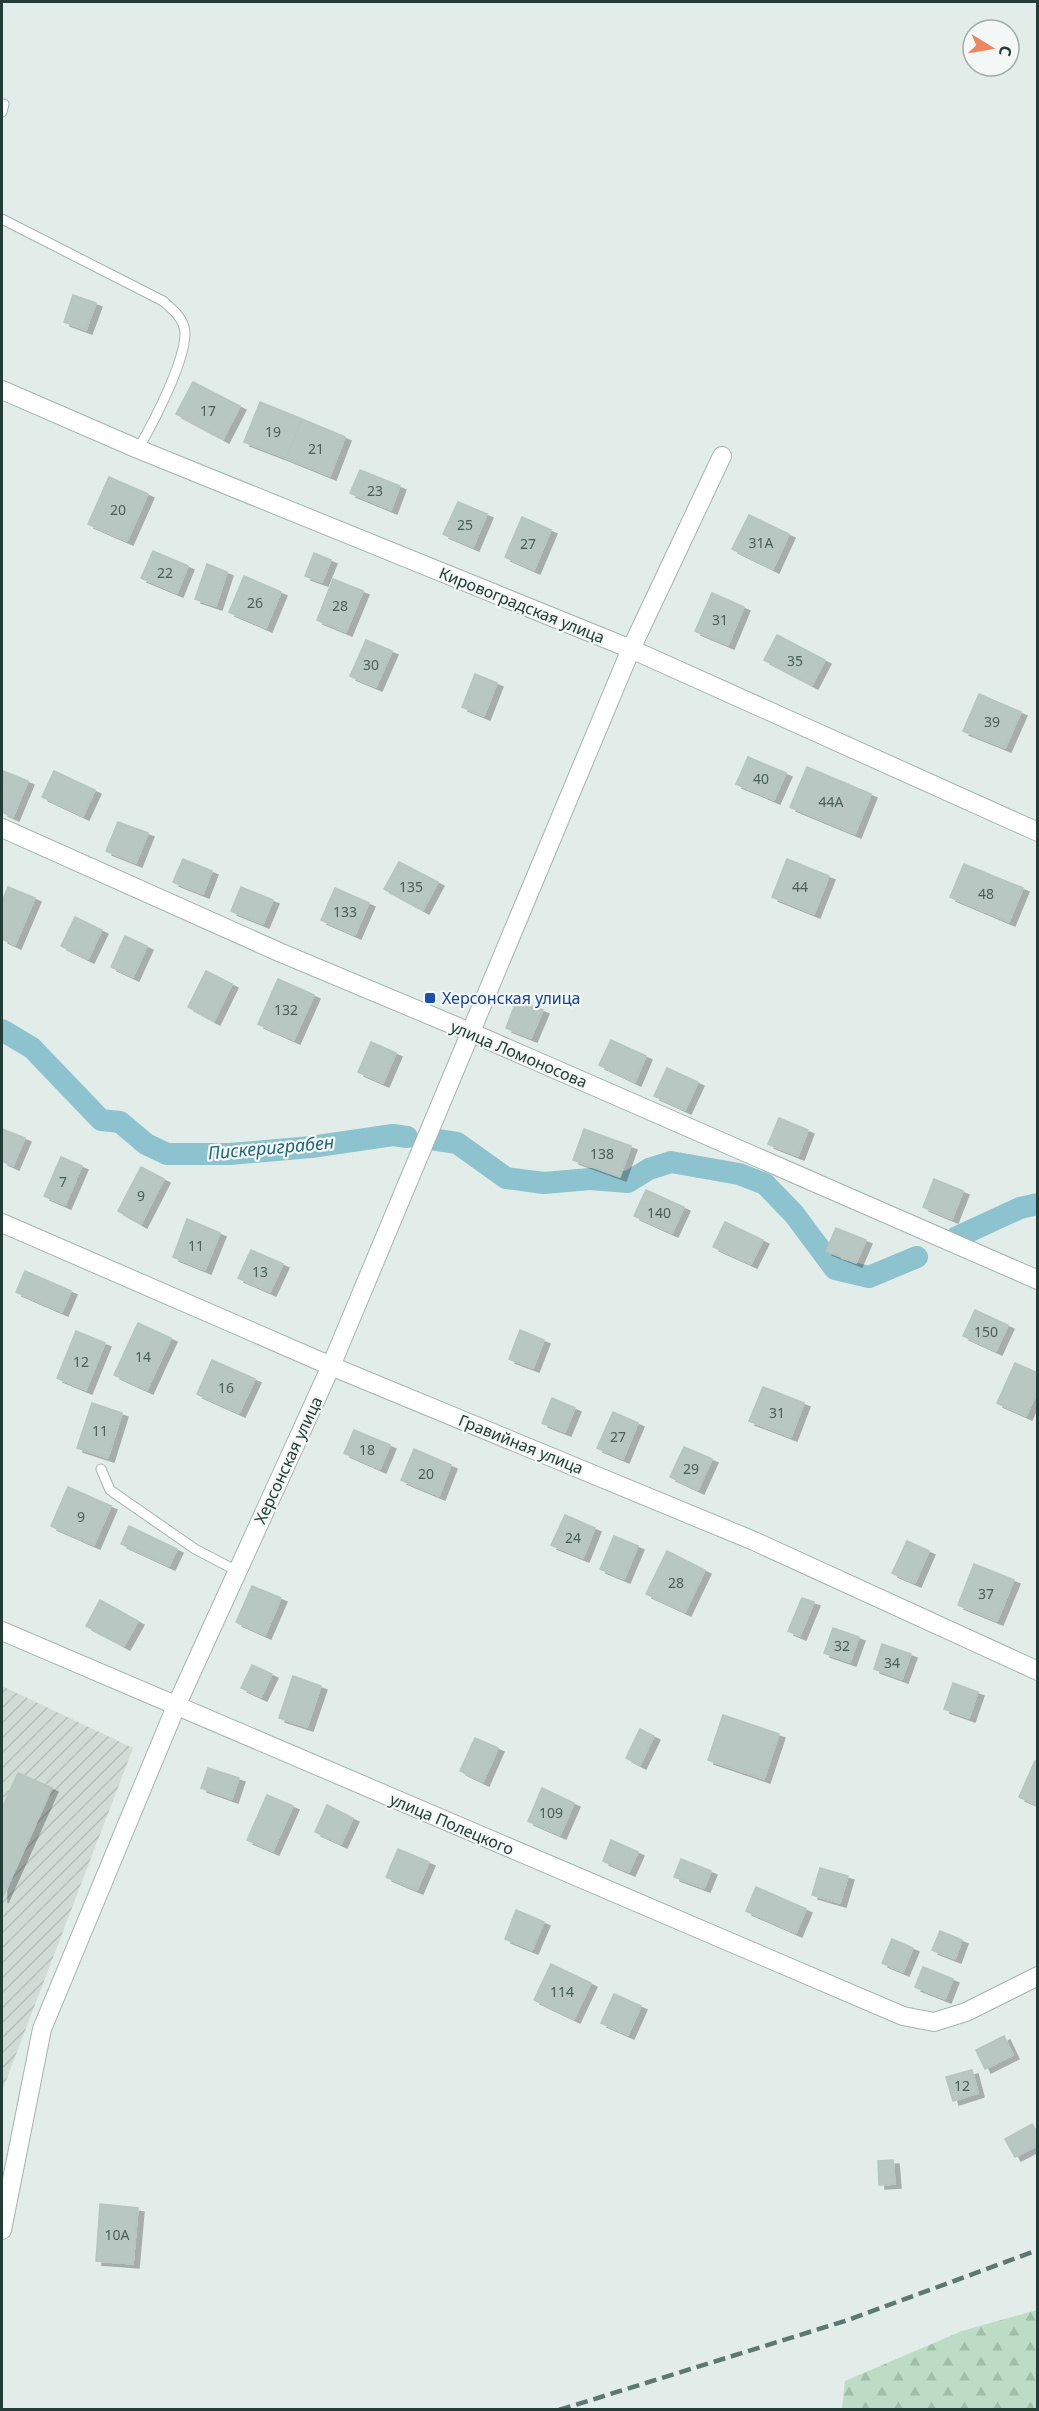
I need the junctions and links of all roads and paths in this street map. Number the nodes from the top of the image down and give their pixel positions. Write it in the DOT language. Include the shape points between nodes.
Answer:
graph roads {
  1 [pos="2,219"];
  2 [pos="2,390"];
  3 [pos="138,449"];
  4 [pos="722,456"];
  5 [pos="631,649"];
  6 [pos="2,828"];
  7 [pos="1038,832"];
  8 [pos="470,1032"];
  9 [pos="2,1223"];
  10 [pos="1038,1280"];
  11 [pos="331,1366"];
  12 [pos="101,1469"];
  13 [pos="237,1572"];
  14 [pos="2,1632"];
  15 [pos="1038,1671"];
  16 [pos="177,1704"];
  17 [pos="1038,1976"];
  18 [pos="2,2230"];
  1 -- 3 [label="lane" via="164,301 177,315 184,327 184,350"];
  2 -- 3 [label="street, Кировоградская улица"];
  3 -- 5 [label="street, Кировоградская улица"];
  4 -- 5 [label="street, Херсонская улица"];
  5 -- 7 [label="street, Кировоградская улица"];
  5 -- 8 [label="street, Херсонская улица"];
  6 -- 8 [label="street, улица Ломоносова"];
  8 -- 10 [label="street, улица Ломоносова"];
  8 -- 11 [label="street, Херсонская улица"];
  9 -- 11 [label="street, Гравийная улица"];
  11 -- 13 [label="street, Херсонская улица"];
  11 -- 15 [label="street, Гравийная улица" via="754,1541"];
  12 -- 13 [label="lane" via="110,1490 195,1550"];
  13 -- 16 [label="street, Херсонская улица"];
  14 -- 16 [label="street, улица Полецкого"];
  16 -- 17 [label="street, улица Полецкого" via="903,2016 934,2022 966,2012"];
  16 -- 18 [label="street, Херсонская улица" via="42,2029"];
}
